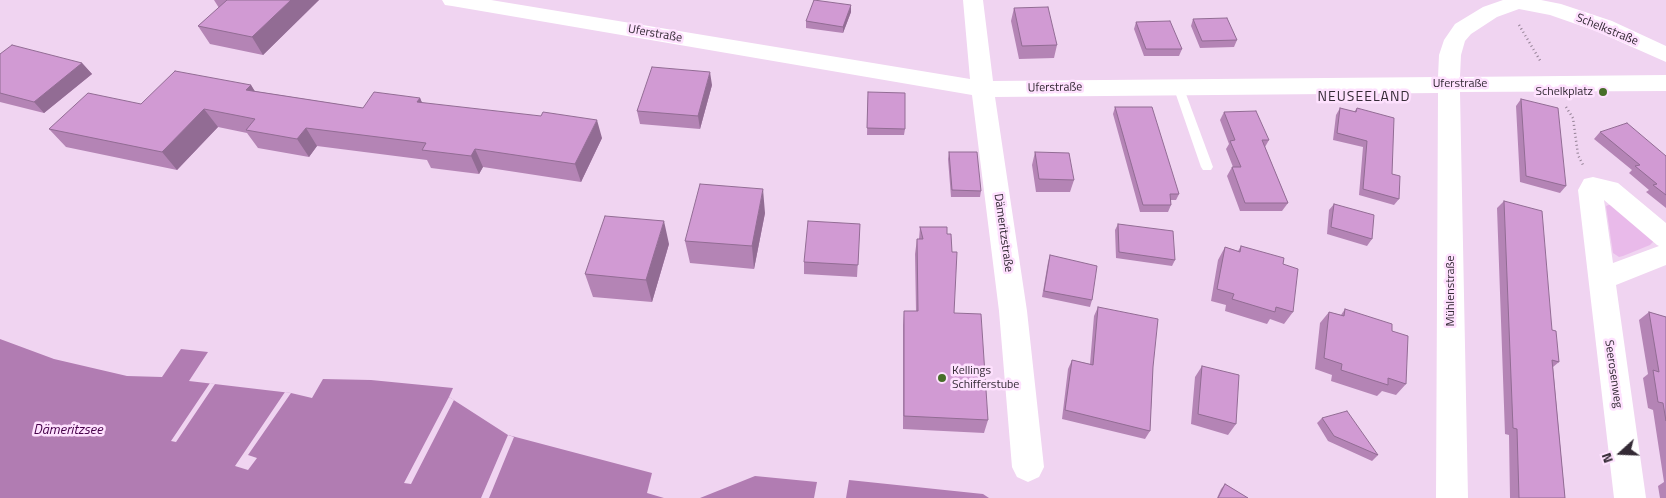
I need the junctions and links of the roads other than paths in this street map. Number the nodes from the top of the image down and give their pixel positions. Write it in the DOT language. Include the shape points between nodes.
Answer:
graph roads {
  1 [pos="452,0"];
  2 [pos="973,0"];
  3 [pos="1513,2"];
  4 [pos="1666,55"];
  5 [pos="1449,84"];
  6 [pos="1666,84"];
  7 [pos="1178,86"];
  8 [pos="984,89"];
  9 [pos="1207,167"];
  10 [pos="1666,238"];
  11 [pos="1666,254"];
  12 [pos="1601,279"];
  13 [pos="1028,467"];
  14 [pos="1452,498"];
  15 [pos="1630,498"];
  1 -- 8 [label="street, Uferstraße"];
  2 -- 8 [label="street, Dämeritzstraße"];
  3 -- 4 [label="street, Schelkstraße" via="1554,9 1604,26"];
  3 -- 5 [label="street" via="1463,29 1450,56"];
  5 -- 6 [label="street, Uferstraße"];
  5 -- 7 [label="street, Uferstraße"];
  5 -- 14 [label="street, Mühlenstraße"];
  7 -- 8 [label="street, Uferstraße"];
  7 -- 9 [label="lane"];
  8 -- 13 [label="street, Dämeritzstraße" via="1013,312"];
  10 -- 12 [label="street, Seerosenweg" via="1609,190 1593,186 1590,190"];
  11 -- 12 [label="street"];
  12 -- 15 [label="street, Seerosenweg"];
}
